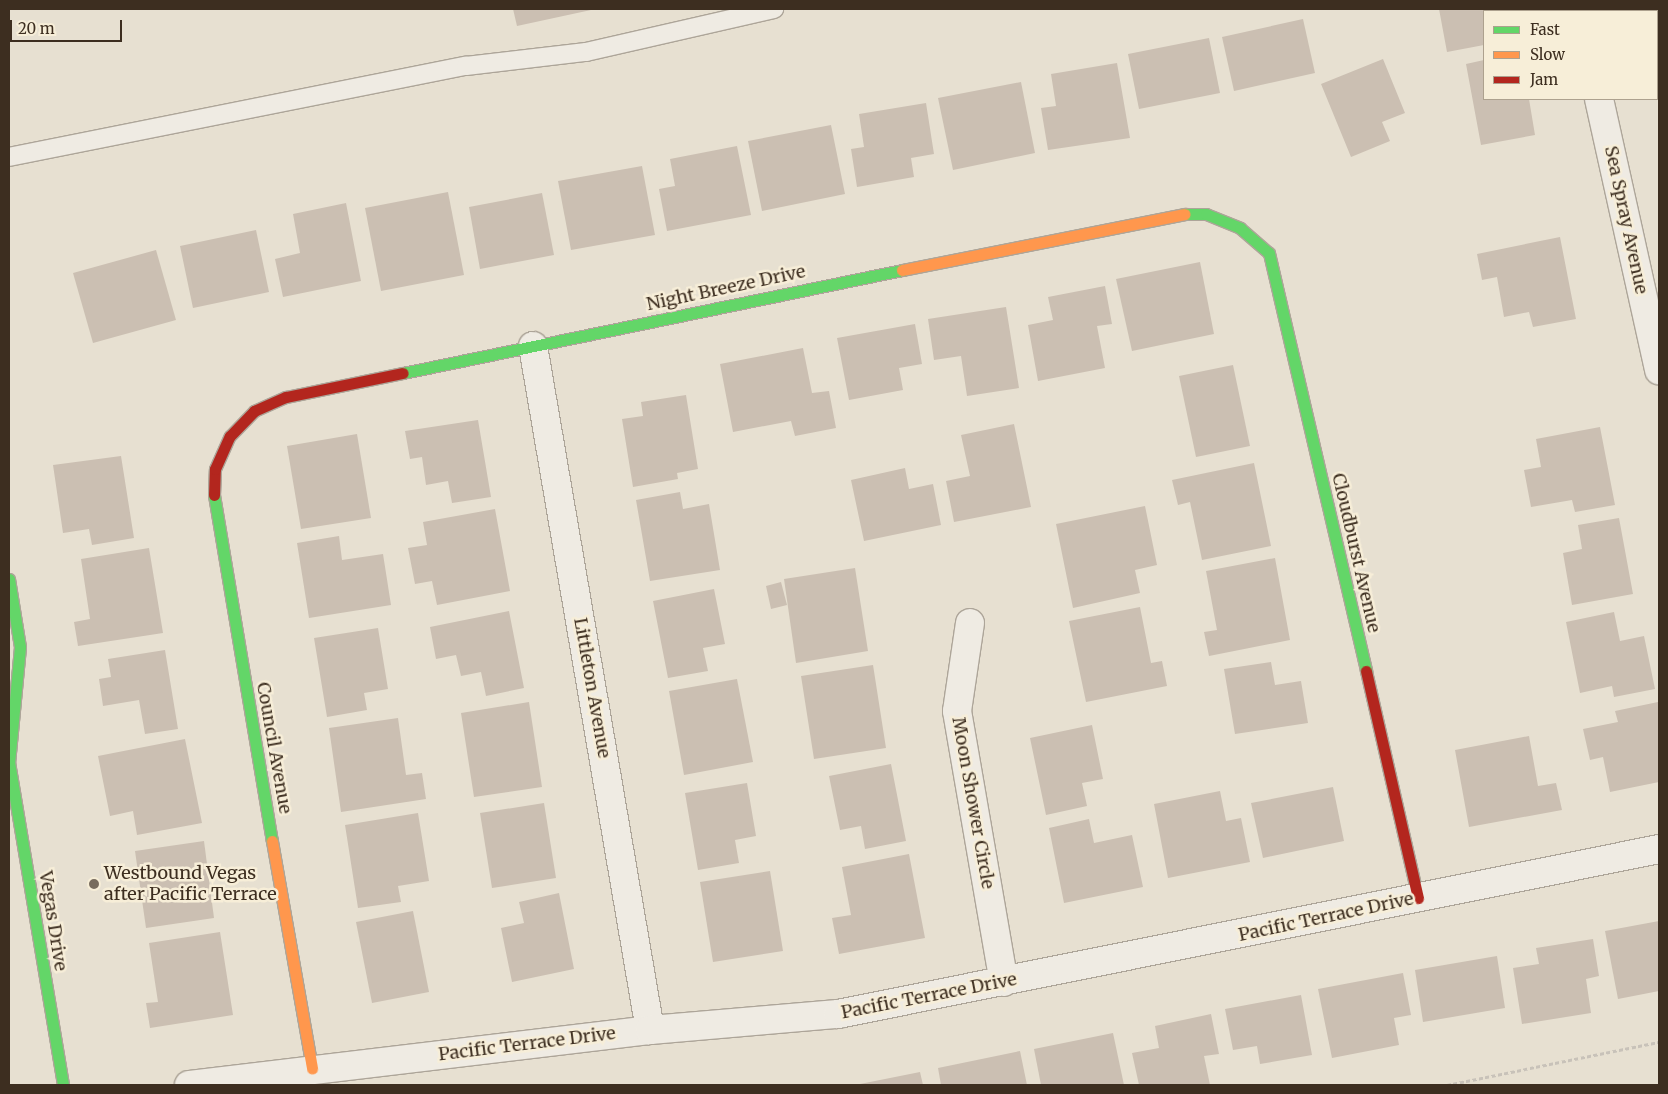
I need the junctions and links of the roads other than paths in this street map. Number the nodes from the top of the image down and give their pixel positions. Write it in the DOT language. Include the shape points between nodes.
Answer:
graph roads {
  1 [pos="774,9"];
  2 [pos="1599,100"];
  3 [pos="9,157"];
  4 [pos="1240,228"];
  5 [pos="533,346"];
  6 [pos="1659,370"];
  7 [pos="230,436"];
  8 [pos="9,579"];
  9 [pos="970,623"];
  10 [pos="9,762"];
  11 [pos="1659,849"];
  12 [pos="1418,898"];
  13 [pos="1004,982"];
  14 [pos="650,1030"];
  15 [pos="312,1069"];
  16 [pos="63,1085"];
  17 [pos="189,1085"];
  1 -- 3 [label="lane" via="586,52 466,66"];
  2 -- 6 [label="street, Sea Spray Avenue"];
  4 -- 5 [label="street, Night Breeze Drive" via="1206,214 1172,214"];
  4 -- 12 [label="street, Cloudburst Avenue" via="1269,253"];
  5 -- 7 [label="street, Night Breeze Drive" via="286,397 254,411"];
  5 -- 14 [label="street, Littleton Avenue"];
  7 -- 15 [label="street, Council Avenue" via="215,468 214,504"];
  8 -- 10 [label="street, Vegas Drive" via="20,647"];
  9 -- 13 [label="street, Moon Shower Circle" via="957,712"];
  10 -- 16 [label="street, Vegas Drive"];
  11 -- 12 [label="street, Pacific Terrace Drive"];
  12 -- 13 [label="street, Pacific Terrace Drive"];
  13 -- 14 [label="street, Pacific Terrace Drive" via="838,1014"];
  14 -- 15 [label="street, Pacific Terrace Drive"];
  15 -- 17 [label="street, Pacific Terrace Drive"];
}
